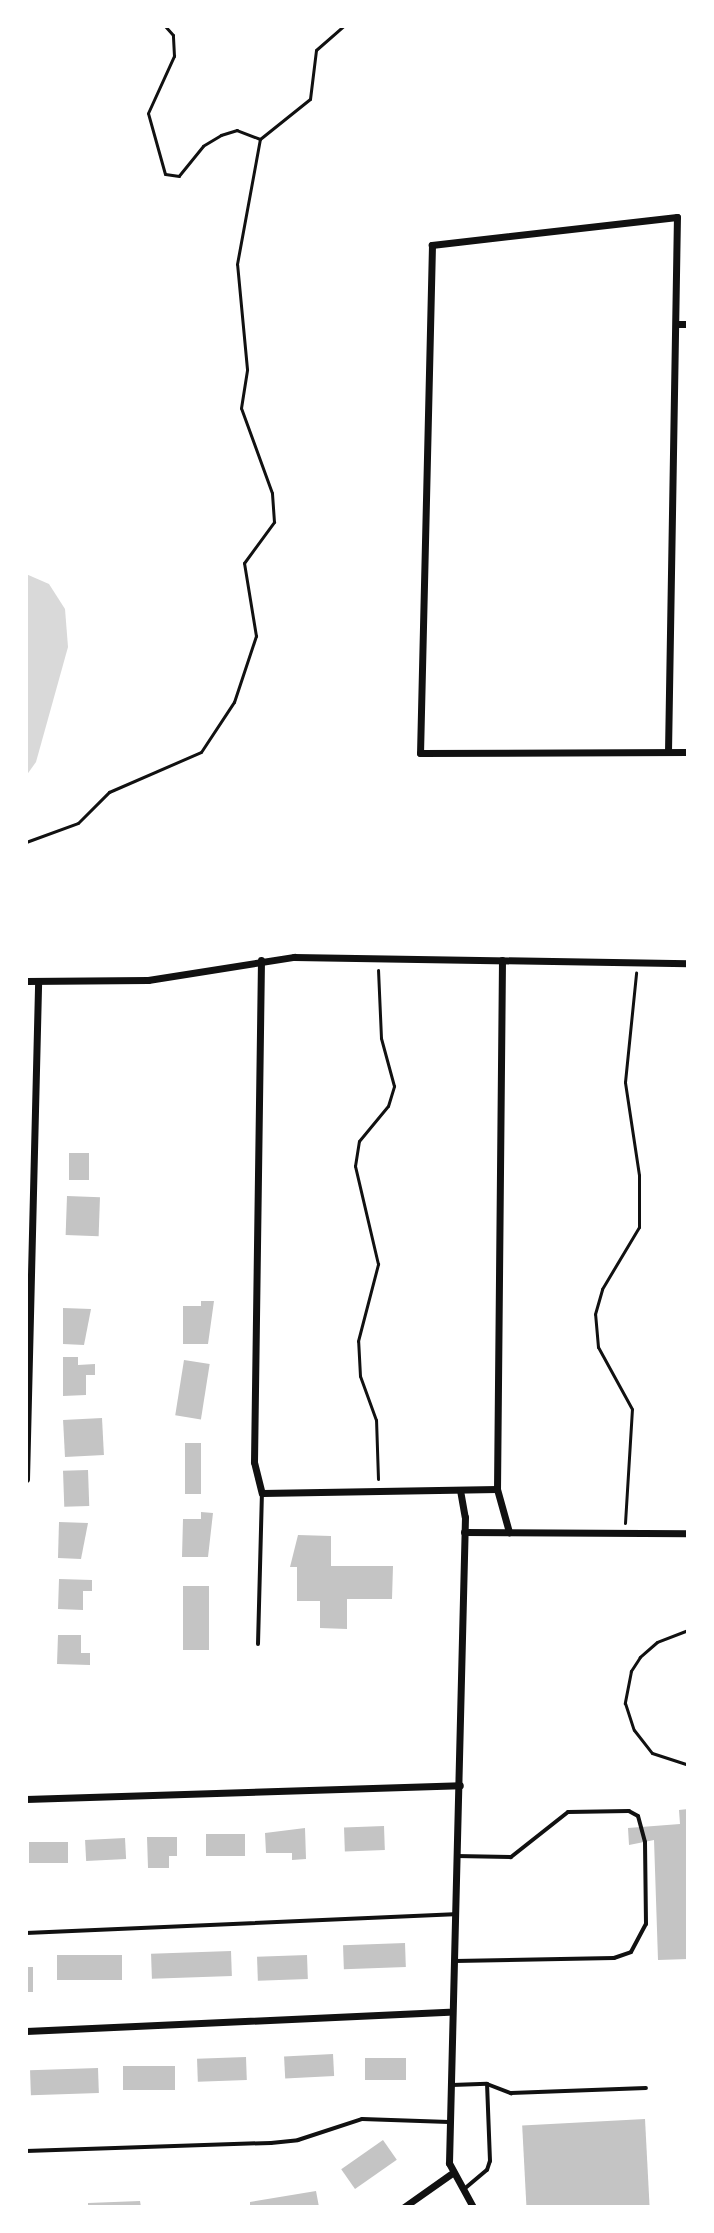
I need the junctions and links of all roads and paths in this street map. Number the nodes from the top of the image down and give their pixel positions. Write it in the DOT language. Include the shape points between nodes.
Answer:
graph roads {
  1 [pos="165,26"];
  2 [pos="344,26"];
  3 [pos="260,139"];
  4 [pos="676,324"];
  5 [pos="688,324"];
  6 [pos="668,752"];
  7 [pos="688,752"];
  8 [pos="26,842"];
  9 [pos="377,958"];
  10 [pos="261,960"];
  11 [pos="502,960"];
  12 [pos="637,961"];
  13 [pos="688,963"];
  14 [pos="26,981"];
  15 [pos="38,981"];
  16 [pos="30,1217"];
  17 [pos="26,1479"];
  18 [pos="497,1489"];
  19 [pos="460,1490"];
  20 [pos="378,1491"];
  21 [pos="262,1493"];
  22 [pos="464,1532"];
  23 [pos="509,1532"];
  24 [pos="625,1533"];
  25 [pos="688,1533"];
  26 [pos="688,1630"];
  27 [pos="258,1644"];
  28 [pos="688,1765"];
  29 [pos="460,1785"];
  30 [pos="26,1799"];
  31 [pos="456,1856"];
  32 [pos="454,1914"];
  33 [pos="26,1933"];
  34 [pos="452,1962"];
  35 [pos="449,2012"];
  36 [pos="26,2031"];
  37 [pos="487,2084"];
  38 [pos="449,2085"];
  39 [pos="646,2088"];
  40 [pos="449,2122"];
  41 [pos="26,2151"];
  42 [pos="451,2174"];
  43 [pos="462,2190"];
  44 [pos="404,2207"];
  45 [pos="473,2207"];
  1 -- 3 [label="path" via="173,35 174,56 148,113 165,174 179,176 203,146 221,135 237,130"];
  2 -- 3 [label="path" via="316,50 310,99"];
  3 -- 8 [label="path" via="237,264 247,369 241,408 272,493 274,522 244,563 256,636 247,673 201,752 109,792 78,823"];
  4 -- 5 [label="street"];
  4 -- 6 [label="street"];
  4 -- 6 [label="street" via="677,217 432,245 420,753"];
  6 -- 7 [label="street"];
  9 -- 10 [label="street"];
  9 -- 11 [label="street"];
  9 -- 20 [label="path" via="381,1038 394,1086 388,1106 359,1141 355,1166 378,1264 358,1341 360,1376 376,1420"];
  10 -- 15 [label="street" via="148,980"];
  10 -- 21 [label="street" via="254,1462"];
  11 -- 12 [label="street"];
  11 -- 18 [label="street"];
  12 -- 13 [label="street"];
  12 -- 24 [label="path" via="625,1082 639,1175 639,1227 602,1289 595,1314 598,1347 632,1409"];
  14 -- 15 [label="street"];
  15 -- 16 [label="street"];
  16 -- 17 [label="street"];
  18 -- 19 [label="street"];
  18 -- 23 [label="street"];
  19 -- 20 [label="street"];
  19 -- 22 [label="street"];
  20 -- 21 [label="street"];
  21 -- 27 [label="lane"];
  22 -- 23 [label="street"];
  22 -- 29 [label="street"];
  23 -- 24 [label="street"];
  24 -- 25 [label="street"];
  26 -- 28 [label="path" via="657,1642 640,1657 631,1671 625,1703 634,1730 652,1753"];
  29 -- 30 [label="street"];
  29 -- 31 [label="street"];
  31 -- 32 [label="street"];
  31 -- 34 [label="lane" via="511,1857 568,1812 629,1811 638,1816 645,1842 646,1924 631,1952 614,1958"];
  32 -- 33 [label="lane"];
  32 -- 34 [label="street"];
  34 -- 35 [label="street"];
  35 -- 36 [label="street"];
  35 -- 38 [label="street"];
  37 -- 38 [label="lane"];
  37 -- 39 [label="lane" via="511,2093"];
  37 -- 43 [label="lane" via="490,2161 487,2170"];
  38 -- 40 [label="street"];
  40 -- 41 [label="lane" via="362,2119 271,2143"];
  40 -- 42 [label="street"];
  42 -- 43 [label="street"];
  42 -- 44 [label="street"];
  43 -- 45 [label="street"];
}
